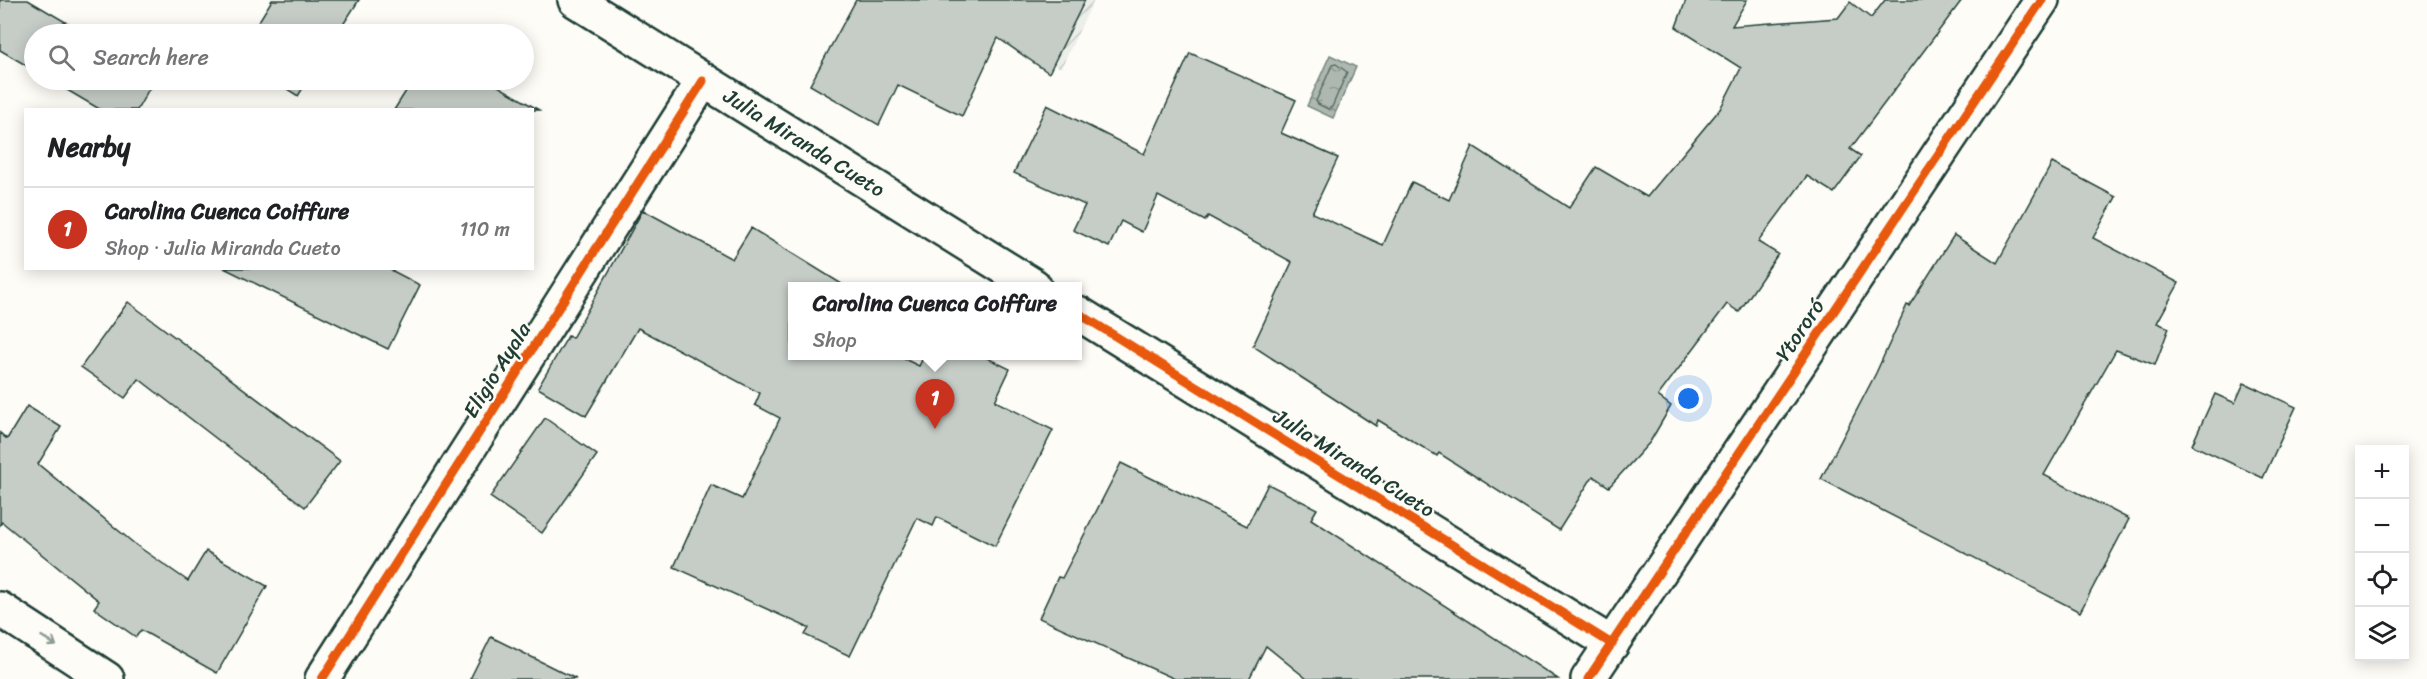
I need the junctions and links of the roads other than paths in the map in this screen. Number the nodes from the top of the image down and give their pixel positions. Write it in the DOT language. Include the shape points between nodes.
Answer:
graph roads {
  1 [pos="575,0"];
  2 [pos="2042,0"];
  3 [pos="703,81"];
  4 [pos="1028,282"];
  5 [pos="1082,316"];
  6 [pos="0,609"];
  7 [pos="1612,644"];
  8 [pos="107,679"];
  9 [pos="322,679"];
  10 [pos="1588,679"];
  1 -- 3 [label="street, Julia Miranda Cueto"];
  2 -- 7 [label="street, Ytororó"];
  3 -- 4 [label="street, Julia Miranda Cueto"];
  3 -- 9 [label="street, Eligio Ayala"];
  5 -- 7 [label="street, Julia Miranda Cueto"];
  6 -- 8 [label="street, one-way"];
  7 -- 10 [label="street, Ytororó"];
}
